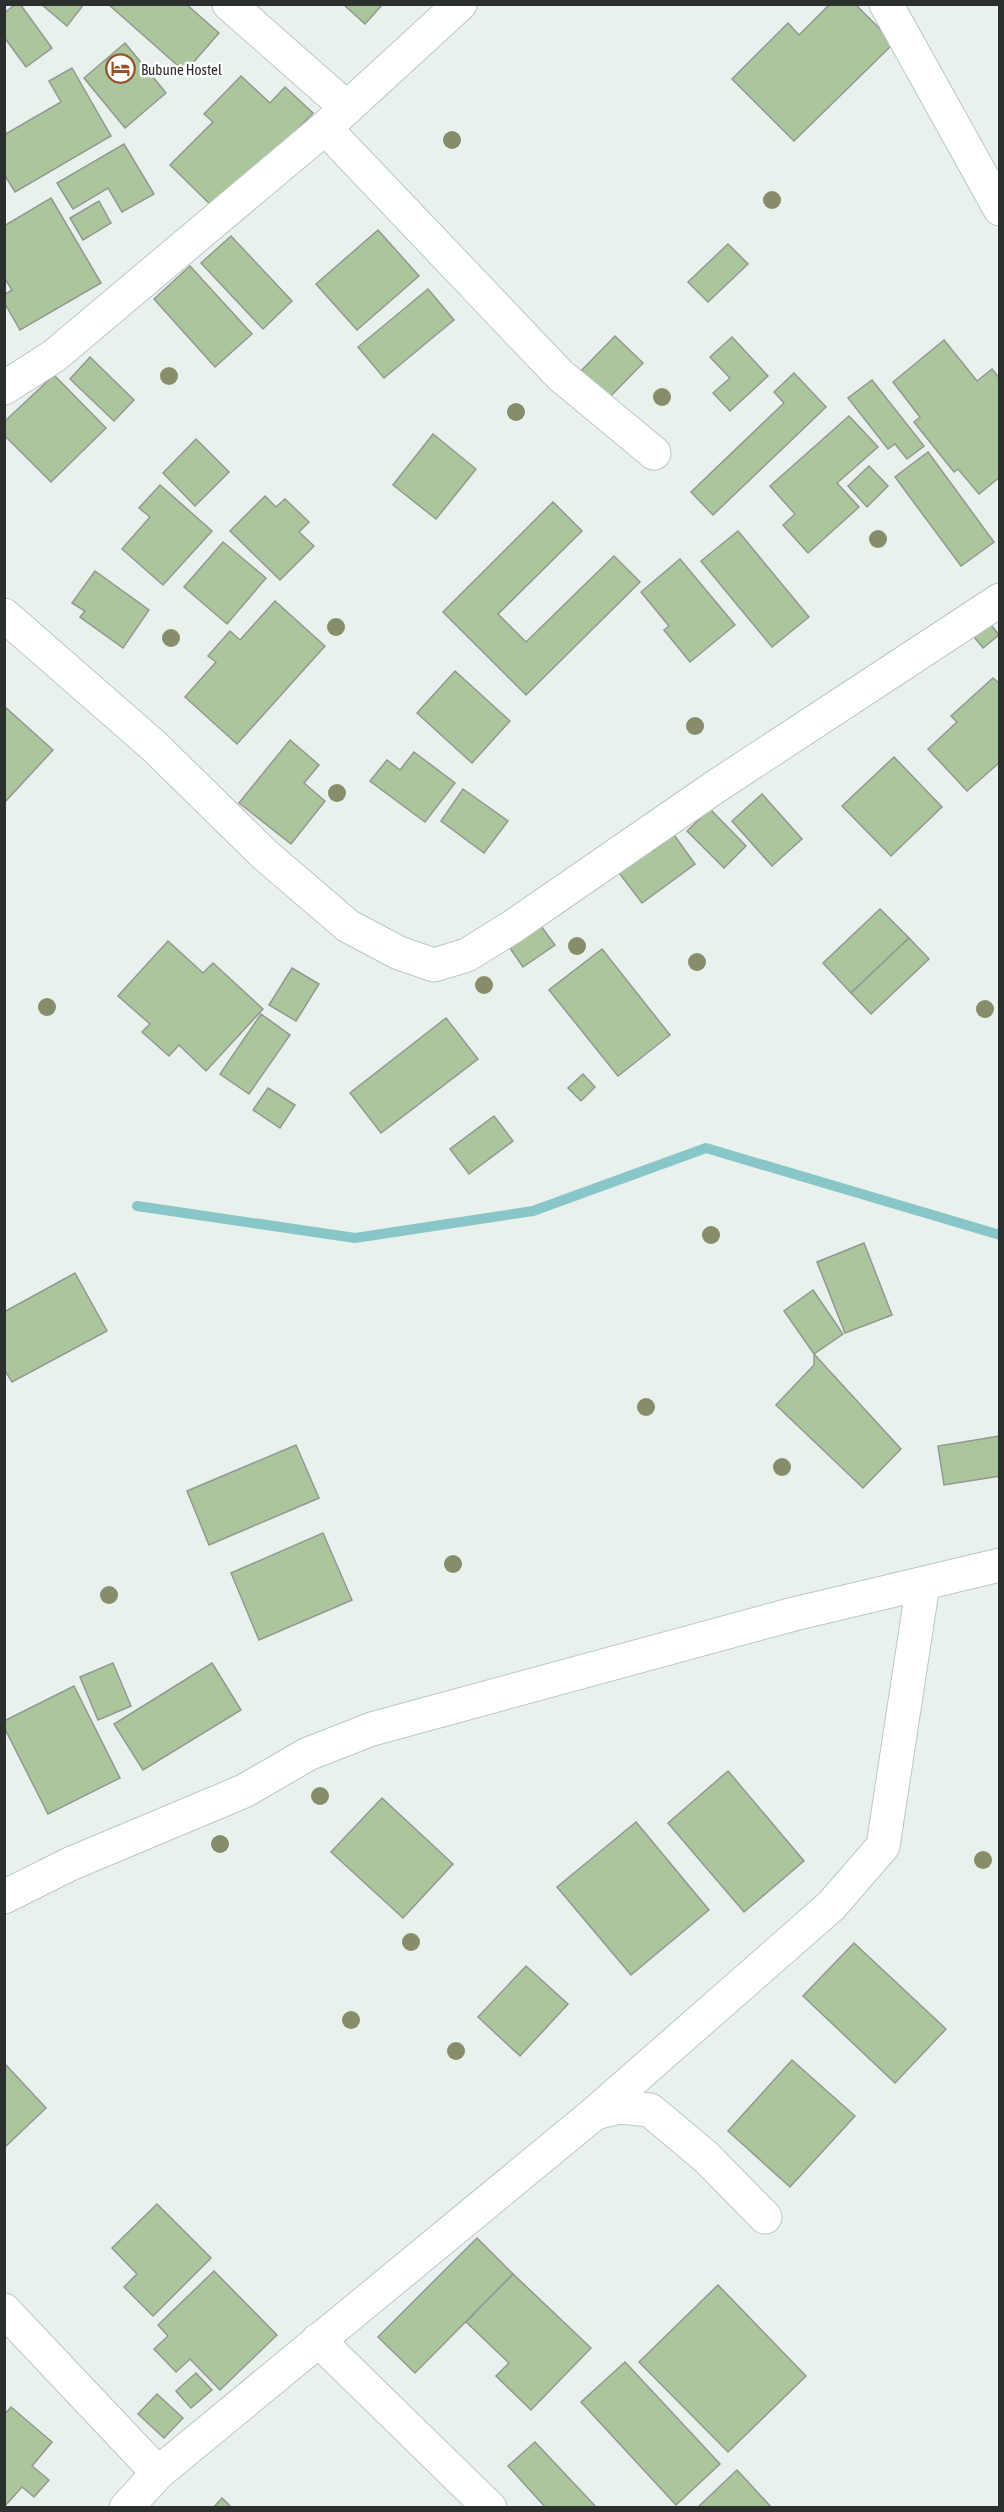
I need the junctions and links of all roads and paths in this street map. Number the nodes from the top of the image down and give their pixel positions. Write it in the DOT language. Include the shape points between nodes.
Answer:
graph roads {
  1 [pos="229,4"];
  2 [pos="459,4"];
  3 [pos="886,4"];
  4 [pos="336,118"];
  5 [pos="999,209"];
  6 [pos="4,388"];
  7 [pos="654,453"];
  8 [pos="999,600"];
  9 [pos="4,615"];
  10 [pos="999,1565"];
  11 [pos="923,1584"];
  12 [pos="4,1897"];
  13 [pos="595,2113"];
  14 [pos="765,2217"];
  15 [pos="4,2310"];
  16 [pos="318,2340"];
  17 [pos="158,2473"];
  18 [pos="126,2508"];
  19 [pos="490,2508"];
  1 -- 4 [label="street"];
  2 -- 4 [label="street"];
  3 -- 5 [label="street"];
  4 -- 6 [label="street" via="54,356"];
  4 -- 7 [label="street" via="547,362"];
  8 -- 9 [label="street" via="715,787 512,927 466,956 434,965 399,953 348,926 264,854 154,746"];
  10 -- 11 [label="street"];
  11 -- 12 [label="street" via="794,1614 372,1729 308,1754 244,1791 70,1864"];
  11 -- 13 [label="street" via="883,1846 832,1905"];
  13 -- 14 [label="street" via="620,2107 650,2110 706,2157"];
  13 -- 16 [label="street"];
  15 -- 17 [label="street"];
  16 -- 17 [label="street"];
  16 -- 19 [label="street"];
  17 -- 18 [label="street"];
}
